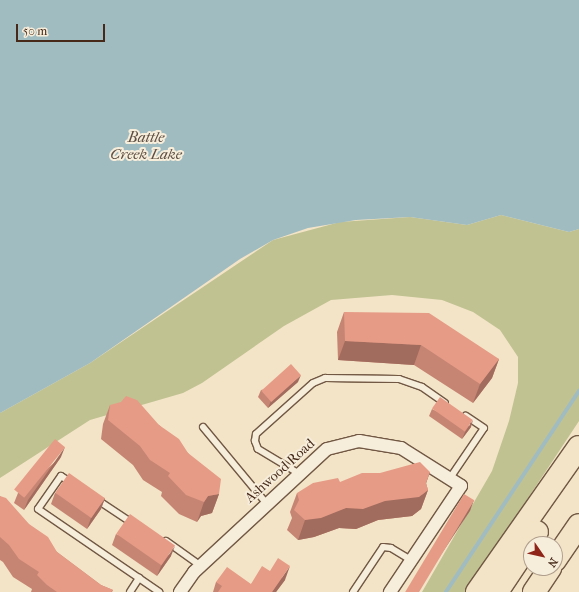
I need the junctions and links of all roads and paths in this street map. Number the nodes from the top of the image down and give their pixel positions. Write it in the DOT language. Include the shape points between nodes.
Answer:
graph roads {
  1 [pos="453,408"];
  2 [pos="459,412"];
  3 [pos="203,427"];
  4 [pos="579,447"];
  5 [pos="579,465"];
  6 [pos="298,473"];
  7 [pos="450,478"];
  8 [pos="80,489"];
  9 [pos="87,493"];
  10 [pos="266,503"];
  11 [pos="579,525"];
  12 [pos="138,527"];
  13 [pos="157,537"];
  14 [pos="563,548"];
  15 [pos="411,560"];
  16 [pos="201,566"];
  17 [pos="545,576"];
  18 [pos="139,578"];
  19 [pos="130,592"];
  20 [pos="159,592"];
  21 [pos="180,592"];
  22 [pos="353,592"];
  23 [pos="390,592"];
  24 [pos="477,592"];
  25 [pos="497,592"];
  26 [pos="534,592"];
  1 -- 6 [label="lane" via="422,387 399,379 326,378 313,383 256,434 258,450"];
  2 -- 7 [label="lane" via="484,428"];
  3 -- 10 [label="lane"];
  4 -- 24 [label="highway"];
  5 -- 25 [label="highway"];
  6 -- 7 [label="street, Ashwood Road" via="327,449 359,441 401,448"];
  6 -- 10 [label="street, Ashwood Road"];
  7 -- 15 [label="street, Ashwood Road" via="461,486"];
  8 -- 18 [label="lane" via="61,476 38,509"];
  9 -- 12 [label="lane"];
  10 -- 16 [label="street, Ashwood Road"];
  11 -- 14 [label="highway"];
  13 -- 16 [label="lane" via="176,546"];
  15 -- 22 [label="lane" via="391,548 383,547"];
  15 -- 23 [label="street, Ashwood Road"];
  16 -- 21 [label="street, Ashwood Road"];
  17 -- 26 [label="highway"];
  18 -- 19 [label="lane"];
  18 -- 20 [label="lane"];
}
